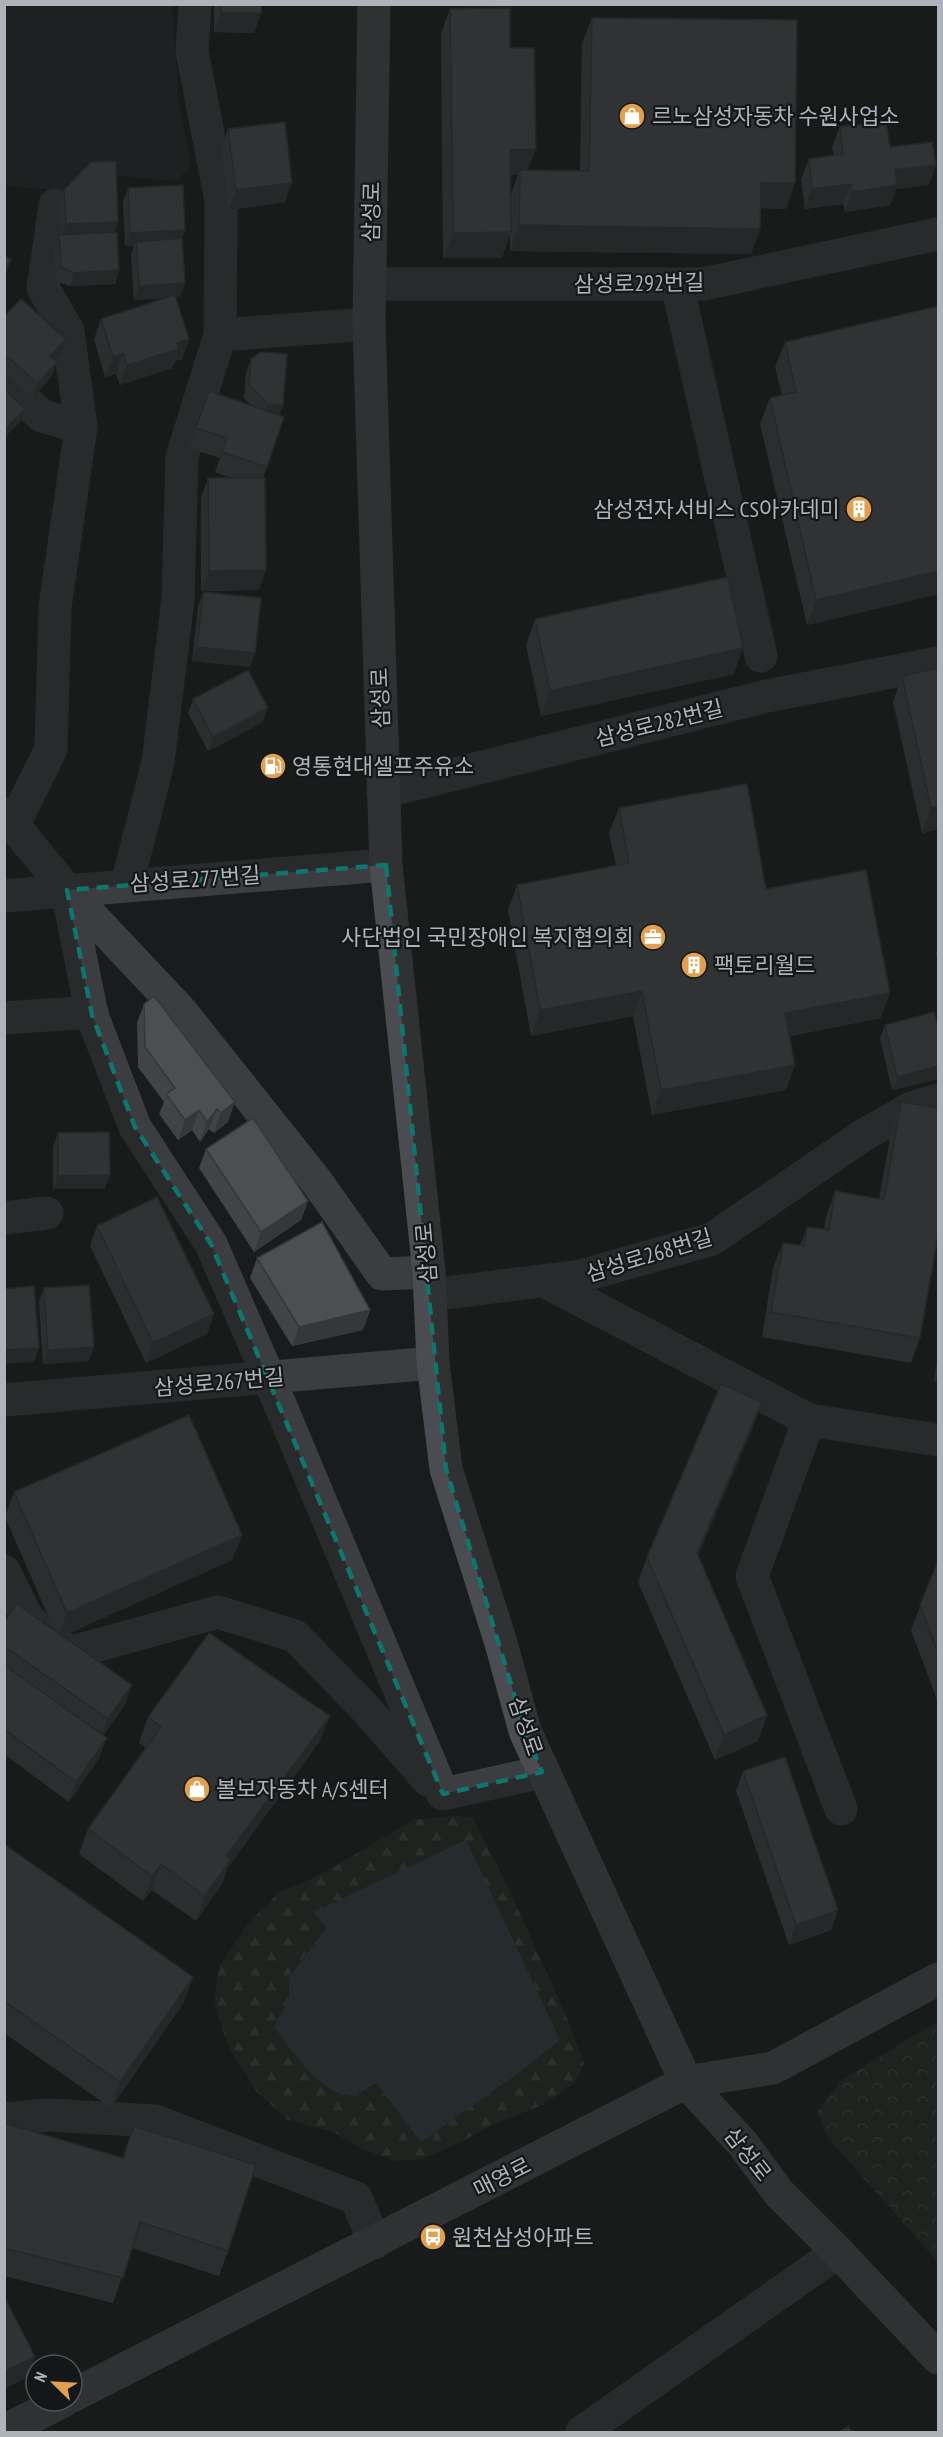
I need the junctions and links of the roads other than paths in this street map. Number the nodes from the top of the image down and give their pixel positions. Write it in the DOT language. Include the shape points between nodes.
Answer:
graph roads {
  1 [pos="195,4"];
  2 [pos="374,4"];
  3 [pos="55,205"];
  4 [pos="939,234"];
  5 [pos="370,284"];
  6 [pos="677,284"];
  7 [pos="369,324"];
  8 [pos="220,335"];
  9 [pos="4,381"];
  10 [pos="81,427"];
  11 [pos="761,656"];
  12 [pos="939,663"];
  13 [pos="383,792"];
  14 [pos="9,820"];
  15 [pos="386,864"];
  16 [pos="127,884"];
  17 [pos="67,890"];
  18 [pos="4,896"];
  19 [pos="92,1012"];
  20 [pos="4,1018"];
  21 [pos="939,1100"];
  22 [pos="47,1213"];
  23 [pos="4,1218"];
  24 [pos="544,1281"];
  25 [pos="429,1283"];
  26 [pos="433,1363"];
  27 [pos="269,1378"];
  28 [pos="4,1400"];
  29 [pos="809,1420"];
  30 [pos="939,1440"];
  31 [pos="4,1571"];
  32 [pos="542,1772"];
  33 [pos="443,1794"];
  34 [pos="841,1809"];
  35 [pos="939,1979"];
  36 [pos="686,2082"];
  37 [pos="4,2119"];
  38 [pos="375,2243"];
  39 [pos="838,2252"];
  40 [pos="932,2347"];
  41 [pos="84,2390"];
  42 [pos="39,2413"];
  43 [pos="4,2431"];
  44 [pos="582,2433"];
  1 -- 8 [label="street" via="192,51 221,201"];
  2 -- 5 [label="street, 삼성로"];
  3 -- 10 [label="street" via="43,288 68,331"];
  4 -- 6 [label="street, 삼성로292번길" via="703,284"];
  5 -- 6 [label="street, 삼성로292번길"];
  5 -- 7 [label="street, 삼성로"];
  6 -- 11 [label="street"];
  7 -- 8 [label="street"];
  7 -- 13 [label="street, 삼성로"];
  8 -- 16 [label="street" via="182,457 178,600 158,762"];
  9 -- 10 [label="street" via="42,416"];
  10 -- 14 [label="street" via="55,607 51,749"];
  12 -- 13 [label="street, 삼성로282번길" via="767,696"];
  13 -- 15 [label="street, 삼성로"];
  14 -- 17 [label="street"];
  15 -- 16 [label="street, 삼성로277번길"];
  15 -- 25 [label="street, 삼성로"];
  16 -- 17 [label="street, 삼성로277번길"];
  17 -- 18 [label="street, 삼성로277번길"];
  17 -- 19 [label="street"];
  17 -- 25 [label="street, 삼성로268번길" via="181,1011 317,1182 382,1274"];
  19 -- 20 [label="street"];
  19 -- 27 [label="street" via="135,1127 211,1245"];
  21 -- 24 [label="street, 삼성로268번길" via="911,1108 862,1136 712,1239 581,1276"];
  22 -- 23 [label="street"];
  24 -- 25 [label="street, 삼성로268번길"];
  24 -- 29 [label="street"];
  25 -- 26 [label="street, 삼성로"];
  26 -- 27 [label="street, 삼성로267번길"];
  26 -- 32 [label="street, 삼성로" via="446,1469 525,1731"];
  27 -- 28 [label="street, 삼성로267번길"];
  27 -- 33 [label="street"];
  29 -- 30 [label="street"];
  29 -- 34 [label="street" via="752,1576"];
  31 -- 33 [label="street" via="27,1618 69,1653 218,1612 295,1636"];
  32 -- 33 [label="street"];
  32 -- 36 [label="street, 삼성로"];
  35 -- 36 [label="street, 매영로" via="773,2068"];
  36 -- 38 [label="street, 매영로"];
  36 -- 39 [label="street, 삼성로" via="743,2144 779,2193"];
  37 -- 38 [label="street" via="48,2115 155,2121 356,2198"];
  38 -- 41 [label="street, 매영로"];
  39 -- 40 [label="street, 삼성로"];
  39 -- 44 [label="street"];
  42 -- 43 [label="street"];
}
